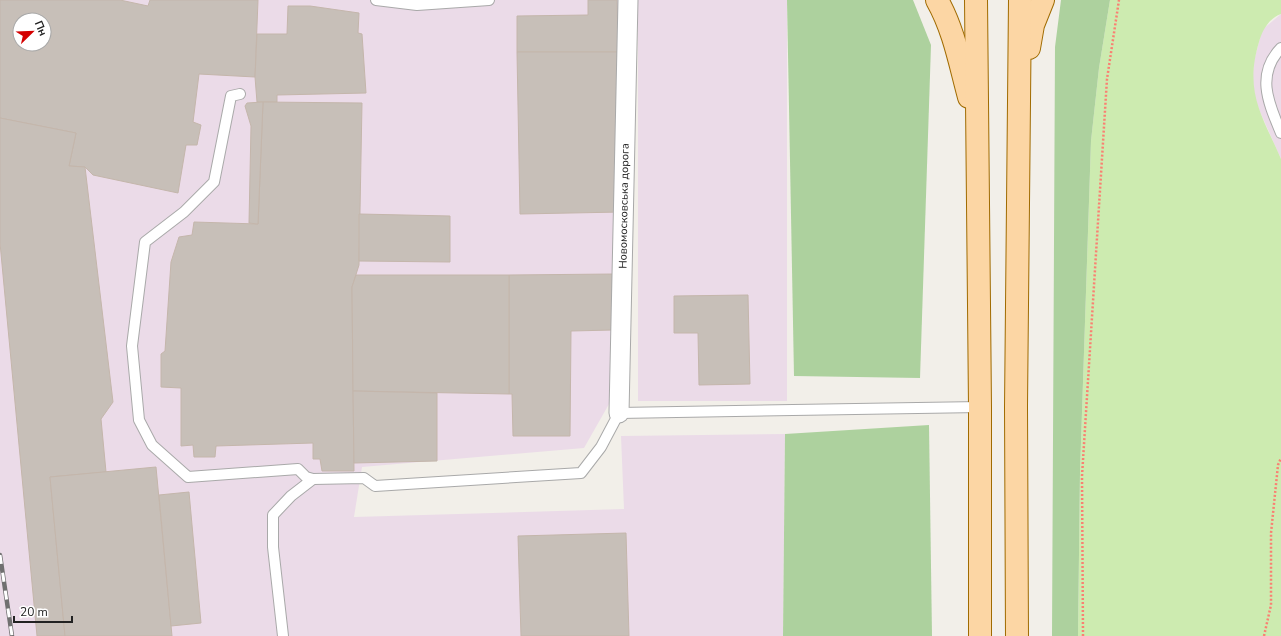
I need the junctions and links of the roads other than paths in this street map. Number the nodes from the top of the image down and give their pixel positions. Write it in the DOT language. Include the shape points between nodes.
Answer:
graph roads {
  1 [pos="376,0"];
  2 [pos="489,0"];
  3 [pos="628,0"];
  4 [pos="937,0"];
  5 [pos="976,0"];
  6 [pos="1020,0"];
  7 [pos="1043,0"];
  8 [pos="1281,48"];
  9 [pos="240,94"];
  10 [pos="1020,98"];
  11 [pos="1281,133"];
  12 [pos="978,134"];
  13 [pos="980,407"];
  14 [pos="619,413"];
  15 [pos="313,479"];
  16 [pos="283,636"];
  17 [pos="980,636"];
  18 [pos="1017,636"];
  1 -- 2 [label="lane" via="417,5"];
  3 -- 14 [label="street, Новомосковська дорога"];
  4 -- 12 [label="main road" via="956,45"];
  5 -- 12 [label="main road"];
  6 -- 10 [label="main road"];
  7 -- 10 [label="main road" via="1033,25"];
  8 -- 11 [label="lane" via="1266,77 1267,99"];
  9 -- 15 [label="lane" via="230,96 214,182 184,212 145,242 132,346 139,420 152,445 188,477 298,469 306,477"];
  10 -- 18 [label="main road" via="1016,407"];
  12 -- 13 [label="main road"];
  13 -- 14 [label="lane"];
  13 -- 17 [label="main road"];
  14 -- 15 [label="lane" via="601,447 581,472 375,486 364,478"];
  15 -- 16 [label="lane" via="291,496 273,515 273,547"];
}
